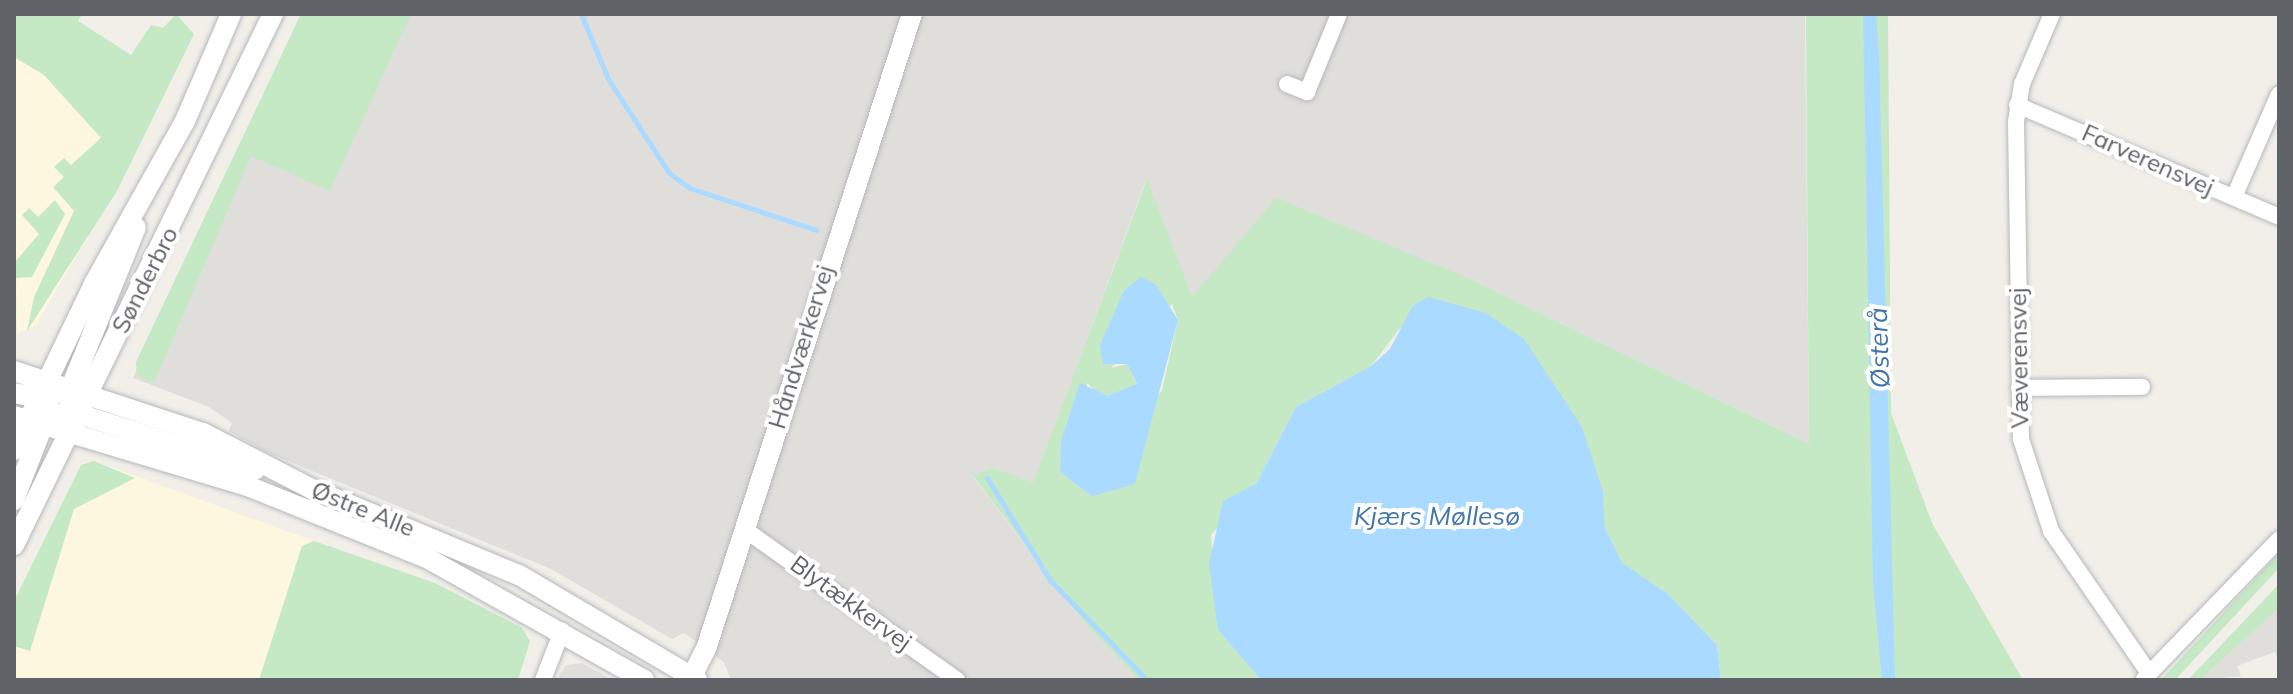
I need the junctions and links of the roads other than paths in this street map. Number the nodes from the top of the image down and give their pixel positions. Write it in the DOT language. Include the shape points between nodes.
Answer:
graph roads {
  1 [pos="231,14"];
  2 [pos="273,14"];
  3 [pos="912,14"];
  4 [pos="1339,14"];
  5 [pos="2052,14"];
  6 [pos="1287,84"];
  7 [pos="2279,94"];
  8 [pos="2017,105"];
  9 [pos="2234,197"];
  10 [pos="2279,217"];
  11 [pos="14,372"];
  12 [pos="2142,387"];
  13 [pos="2019,388"];
  14 [pos="14,393"];
  15 [pos="53,410"];
  16 [pos="14,500"];
  17 [pos="744,529"];
  18 [pos="2279,539"];
  19 [pos="14,545"];
  20 [pos="562,631"];
  21 [pos="2146,677"];
  22 [pos="693,679"];
  23 [pos="543,680"];
  24 [pos="644,680"];
  25 [pos="957,680"];
  1 -- 15 [label="street, Sønderbro"];
  2 -- 15 [label="street, Sønderbro"];
  3 -- 17 [label="street, Håndværkervej"];
  4 -- 6 [label="street" via="1307,92"];
  5 -- 8 [label="street, Væverensvej"];
  7 -- 9 [label="street"];
  8 -- 9 [label="street, Farverensvej"];
  8 -- 13 [label="street, Væverensvej"];
  9 -- 10 [label="street, Farverensvej"];
  11 -- 15 [label="street, Østre Alle"];
  12 -- 13 [label="street"];
  13 -- 21 [label="street, Væverensvej" via="2021,439 2051,531"];
  14 -- 15 [label="street"];
  15 -- 16 [label="street"];
  15 -- 19 [label="street, Sønderbro"];
  15 -- 20 [label="street, Østre Alle" via="92,439 299,506 427,558"];
  15 -- 22 [label="street, Østre Alle" via="312,489 519,575"];
  17 -- 22 [label="street, Håndværkervej"];
  17 -- 25 [label="street, Blytækkervej"];
  18 -- 21 [label="street"];
  20 -- 23 [label="street"];
  20 -- 24 [label="street, Østre Alle"];
}
